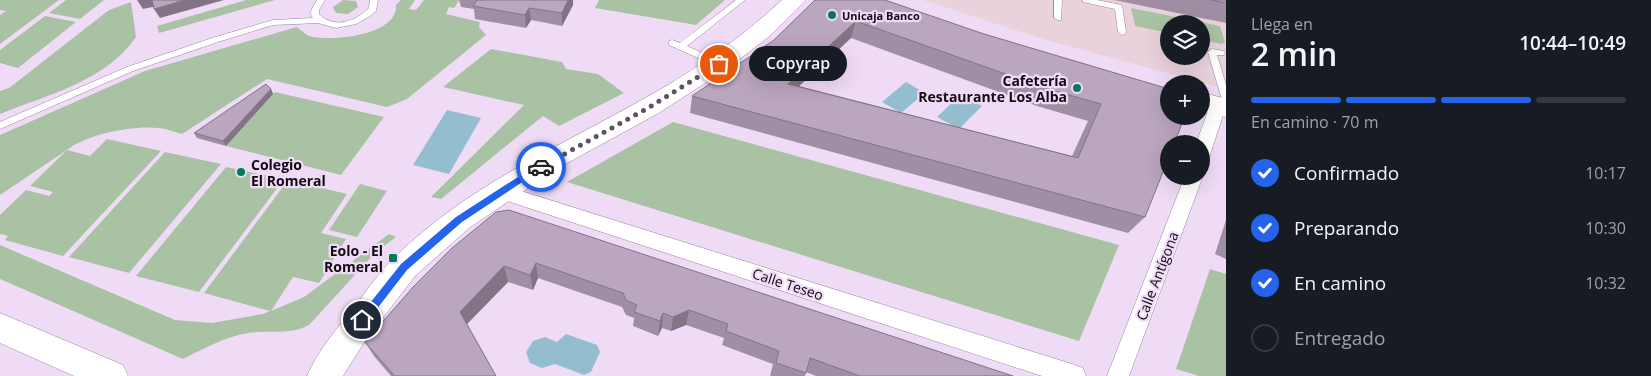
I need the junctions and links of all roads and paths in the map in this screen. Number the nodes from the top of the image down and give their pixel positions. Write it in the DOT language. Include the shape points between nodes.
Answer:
graph roads {
  1 [pos="321,0"];
  2 [pos="374,0"];
  3 [pos="741,0"];
  4 [pos="795,0"];
  5 [pos="1058,0"];
  6 [pos="1086,0"];
  7 [pos="1058,18"];
  8 [pos="318,20"];
  9 [pos="1122,32"];
  10 [pos="672,43"];
  11 [pos="681,47"];
  12 [pos="1221,53"];
  13 [pos="719,64"];
  14 [pos="1218,103"];
  15 [pos="0,126"];
  16 [pos="1207,135"];
  17 [pos="1191,185"];
  18 [pos="502,192"];
  19 [pos="0,328"];
  20 [pos="111,376"];
  21 [pos="324,376"];
  22 [pos="1075,376"];
  23 [pos="1118,376"];
  1 -- 8 [label="lane" via="315,10"];
  2 -- 8 [label="lane" via="368,15 352,23 333,25"];
  3 -- 11 [label="lane"];
  4 -- 13 [label="main road"];
  5 -- 7 [label="lane"];
  6 -- 9 [label="lane" via="1119,7"];
  8 -- 15 [label="lane" via="273,23 215,40 130,69"];
  10 -- 11 [label="lane"];
  11 -- 13 [label="lane"];
  12 -- 14 [label="lane" via="1212,52"];
  13 -- 18 [label="main road" via="648,108 549,161"];
  14 -- 16 [label="street"];
  17 -- 23 [label="street, Calle Antígona"];
  18 -- 21 [label="main road" via="459,220 404,267"];
  18 -- 22 [label="street, Calle Teseo"];
  19 -- 20 [label="main road"];
}
